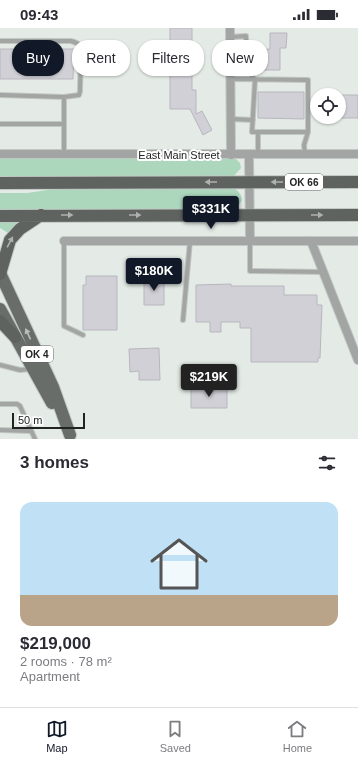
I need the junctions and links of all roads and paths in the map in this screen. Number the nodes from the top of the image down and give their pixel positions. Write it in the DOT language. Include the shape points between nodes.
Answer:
graph roads {
  1 [pos="230,32"];
  2 [pos="246,40"];
  3 [pos="0,41"];
  4 [pos="231,76"];
  5 [pos="252,76"];
  6 [pos="231,79"];
  7 [pos="255,80"];
  8 [pos="0,95"];
  9 [pos="64,97"];
  10 [pos="231,119"];
  11 [pos="253,120"];
  12 [pos="0,124"];
  13 [pos="64,124"];
  14 [pos="258,132"];
  15 [pos="308,132"];
  16 [pos="0,154"];
  17 [pos="64,154"];
  18 [pos="249,154"];
  19 [pos="258,154"];
  20 [pos="358,154"];
  21 [pos="231,155"];
  22 [pos="305,155"];
  23 [pos="250,182"];
  24 [pos="358,182"];
  25 [pos="0,183"];
  26 [pos="40,215"];
  27 [pos="250,215"];
  28 [pos="358,215"];
  29 [pos="0,216"];
  30 [pos="190,240"];
  31 [pos="250,240"];
  32 [pos="358,240"];
  33 [pos="64,241"];
  34 [pos="311,241"];
  35 [pos="323,272"];
  36 [pos="0,274"];
  37 [pos="0,309"];
  38 [pos="183,320"];
  39 [pos="0,322"];
  40 [pos="83,335"];
  41 [pos="15,337"];
  42 [pos="358,360"];
  43 [pos="0,365"];
  44 [pos="33,369"];
  45 [pos="0,404"];
  46 [pos="0,430"];
  47 [pos="31,431"];
  48 [pos="71,437"];
  49 [pos="35,439"];
  1 -- 2 [label="lane" via="246,36"];
  3 -- 9 [label="lane" via="71,41 80,45 79,95"];
  4 -- 6 [label="street"];
  5 -- 7 [label="lane"];
  6 -- 7 [label="lane"];
  6 -- 10 [label="street"];
  7 -- 11 [label="lane"];
  7 -- 15 [label="lane" via="308,80"];
  8 -- 9 [label="lane"];
  9 -- 13 [label="lane"];
  10 -- 11 [label="lane"];
  10 -- 21 [label="street"];
  11 -- 14 [label="lane" via="252,132"];
  12 -- 13 [label="lane"];
  13 -- 17 [label="lane"];
  14 -- 15 [label="lane"];
  14 -- 19 [label="lane"];
  15 -- 22 [label="lane" via="304,145"];
  16 -- 17 [label="street, East Main Street"];
  17 -- 21 [label="street, East Main Street"];
  18 -- 19 [label="street, East Main Street"];
  18 -- 21 [label="street, East Main Street"];
  18 -- 23 [label="street"];
  19 -- 22 [label="street, East Main Street"];
  20 -- 22 [label="street, East Main Street"];
  24 -- 23 [label="highway, OK 66, one-way"];
  23 -- 25 [label="highway, OK 66, one-way"];
  23 -- 27 [label="street"];
  26 -- 27 [label="highway, one-way"];
  26 -- 29 [label="highway"];
  36 -- 26 [label="highway, one-way" via="10,240 20,229"];
  27 -- 28 [label="highway, one-way"];
  27 -- 31 [label="street"];
  30 -- 31 [label="street"];
  30 -- 33 [label="street"];
  30 -- 38 [label="lane"];
  31 -- 34 [label="street"];
  31 -- 35 [label="lane" via="250,271"];
  32 -- 34 [label="street"];
  33 -- 40 [label="lane" via="64,326"];
  34 -- 35 [label="street"];
  35 -- 42 [label="street"];
  48 -- 36 [label="main road, OK 4, one-way" via="53,387"];
  37 -- 41 [label="main road"];
  39 -- 41 [label="highway, OK 4"];
  41 -- 44 [label="main road, OK 4"];
  43 -- 44 [label="lane" via="20,370"];
  44 -- 48 [label="main road, OK 4"];
  45 -- 47 [label="lane" via="20,406"];
  46 -- 47 [label="lane"];
  47 -- 49 [label="lane"];
}
